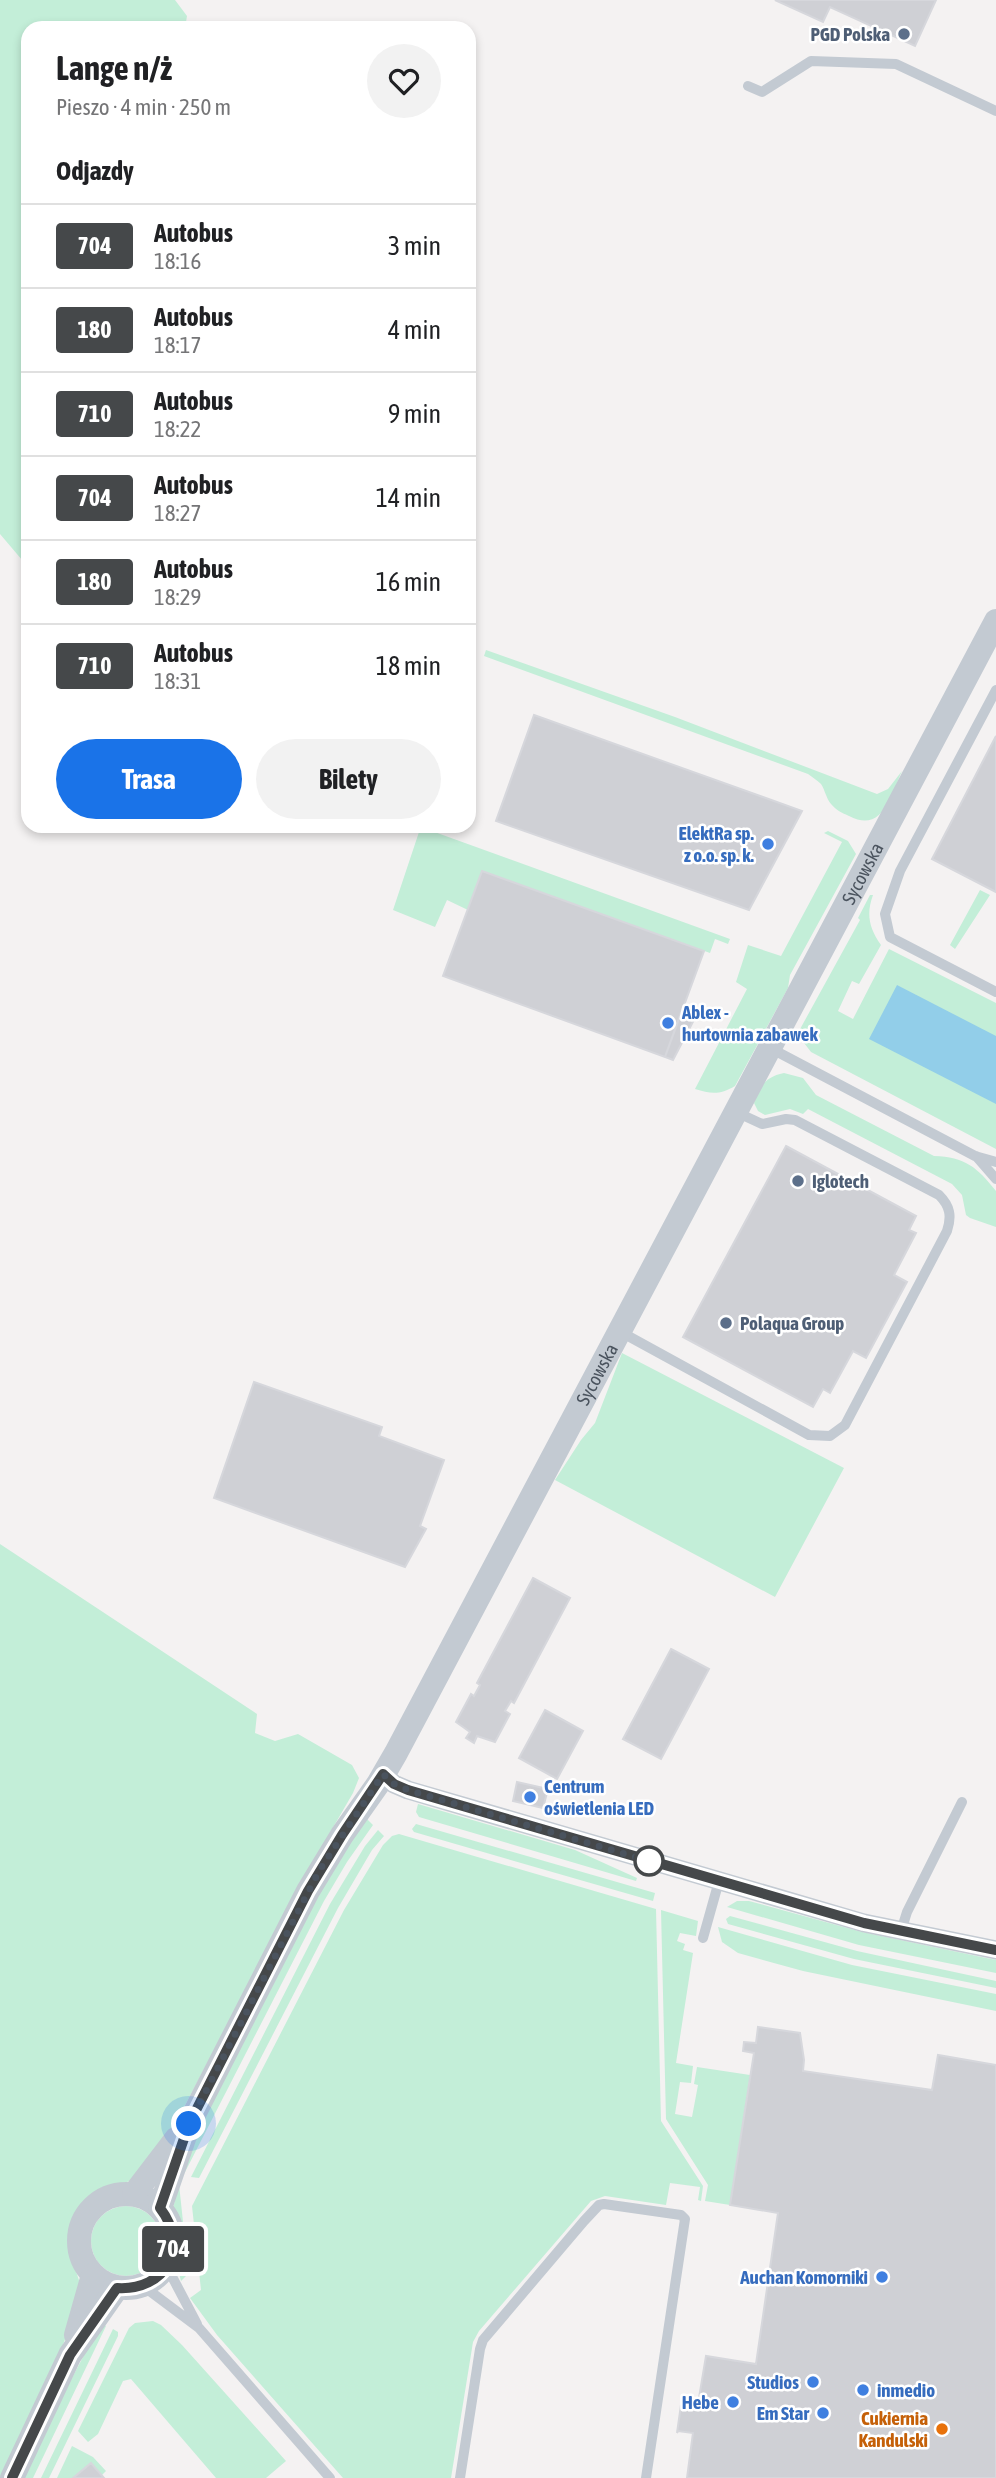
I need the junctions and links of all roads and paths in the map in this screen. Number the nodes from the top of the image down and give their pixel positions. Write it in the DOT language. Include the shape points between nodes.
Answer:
graph roads {
  1 [pos="748,86"];
  2 [pos="996,111"];
  3 [pos="996,621"];
  4 [pos="996,690"];
  5 [pos="996,992"];
  6 [pos="769,1048"];
  7 [pos="735,1111"];
  8 [pos="975,1156"];
  9 [pos="996,1162"];
  10 [pos="996,1179"];
  11 [pos="619,1331"];
  12 [pos="383,1774"];
  13 [pos="962,1802"];
  14 [pos="719,1881"];
  15 [pos="901,1931"];
  16 [pos="703,1938"];
  17 [pos="996,1950"];
  18 [pos="189,2124"];
  19 [pos="134,2194"];
  20 [pos="160,2208"];
  21 [pos="167,2267"];
  22 [pos="93,2275"];
  23 [pos="143,2286"];
  24 [pos="117,2288"];
  25 [pos="199,2328"];
  26 [pos="70,2355"];
  27 [pos="12,2478"];
  28 [pos="330,2478"];
  29 [pos="460,2478"];
  30 [pos="646,2478"];
  1 -- 2 [label="lane" via="762,92 811,61 896,64"];
  3 -- 6 [label="street, Sycowska"];
  4 -- 5 [label="lane" via="900,871 886,914 890,937"];
  6 -- 7 [label="street, Sycowska"];
  6 -- 8 [label="lane"];
  7 -- 11 [label="street, Sycowska"];
  7 -- 11 [label="lane" via="762,1124 795,1120 939,1195 950,1211 947,1231 845,1425 830,1436 809,1435"];
  8 -- 9 [label="lane"];
  8 -- 10 [label="lane"];
  11 -- 12 [label="street, Sycowska"];
  12 -- 14 [label="street" via="408,1790"];
  12 -- 18 [label="street, Sycowska" via="319,1871"];
  13 -- 15 [label="lane"];
  14 -- 15 [label="street"];
  14 -- 16 [label="lane"];
  15 -- 17 [label="street"];
  18 -- 19 [label="street, Sycowska"];
  18 -- 20 [label="street, Sycowska"];
  19 -- 20 [label="street"];
  19 -- 22 [label="street" via="110,2196 83,2220 80,2255"];
  20 -- 21 [label="street" via="174,2236"];
  21 -- 23 [label="street"];
  21 -- 25 [label="lane"];
  22 -- 24 [label="street"];
  22 -- 26 [label="street"];
  23 -- 24 [label="street"];
  23 -- 25 [label="lane"];
  24 -- 26 [label="street"];
  25 -- 28 [label="lane"];
  26 -- 27 [label="street"];
  29 -- 30 [label="lane" via="482,2343 584,2221 604,2204 685,2219"];
}
